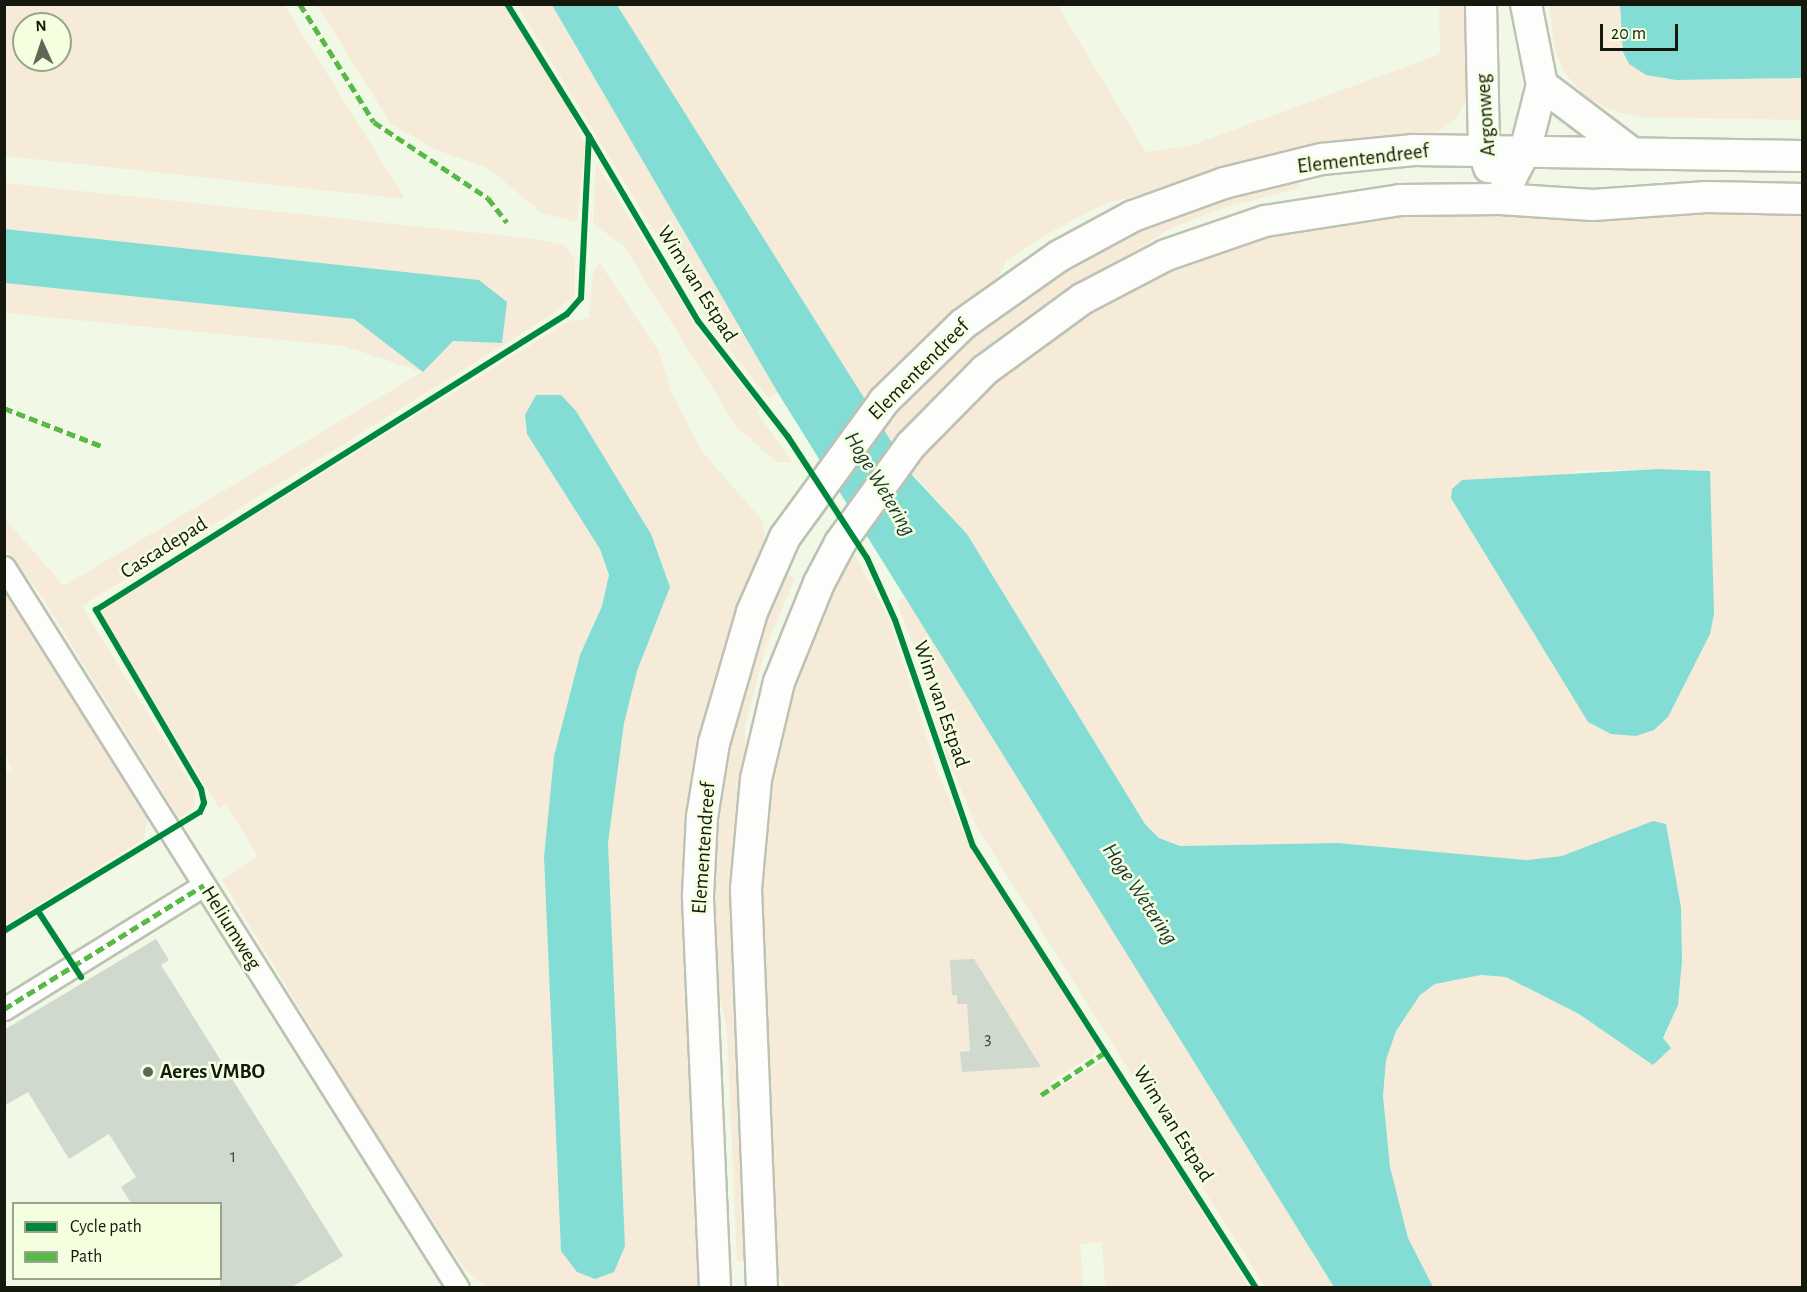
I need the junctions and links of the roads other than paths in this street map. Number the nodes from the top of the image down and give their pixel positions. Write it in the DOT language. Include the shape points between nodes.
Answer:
graph roads {
  1 [pos="1481,4"];
  2 [pos="1526,4"];
  3 [pos="1542,85"];
  4 [pos="1484,150"];
  5 [pos="1525,151"];
  6 [pos="1632,153"];
  7 [pos="1803,156"];
  8 [pos="1500,199"];
  9 [pos="1803,199"];
  10 [pos="4,567"];
  11 [pos="204,885"];
  12 [pos="4,1009"];
  13 [pos="458,1287"];
  14 [pos="715,1287"];
  15 [pos="762,1287"];
  1 -- 4 [label="main road, Argonweg"];
  2 -- 3 [label="main road, Argonweg"];
  3 -- 5 [label="main road, Argonweg"];
  3 -- 6 [label="main road"];
  4 -- 5 [label="main road, Elementendreef"];
  4 -- 8 [label="main road, Argonweg"];
  4 -- 14 [label="main road, Elementendreef" via="1414,150 1322,159 1224,183 1133,216 1010,288 963,324 884,400 811,497 785,537 748,623 714,743 702,817 698,943"];
  5 -- 6 [label="main road, Elementendreef"];
  5 -- 8 [label="main road, Argonweg"];
  6 -- 7 [label="main road, Elementendreef"];
  8 -- 9 [label="main road" via="1593,205 1707,197"];
  8 -- 15 [label="main road" via="1400,200 1331,208 1265,221 1166,255 1033,331 985,370 911,445 840,543 797,631 779,682 764,740 750,831 746,889"];
  10 -- 11 [label="street, Heliumweg"];
  11 -- 12 [label="street"];
  11 -- 13 [label="street, Heliumweg"];
}
